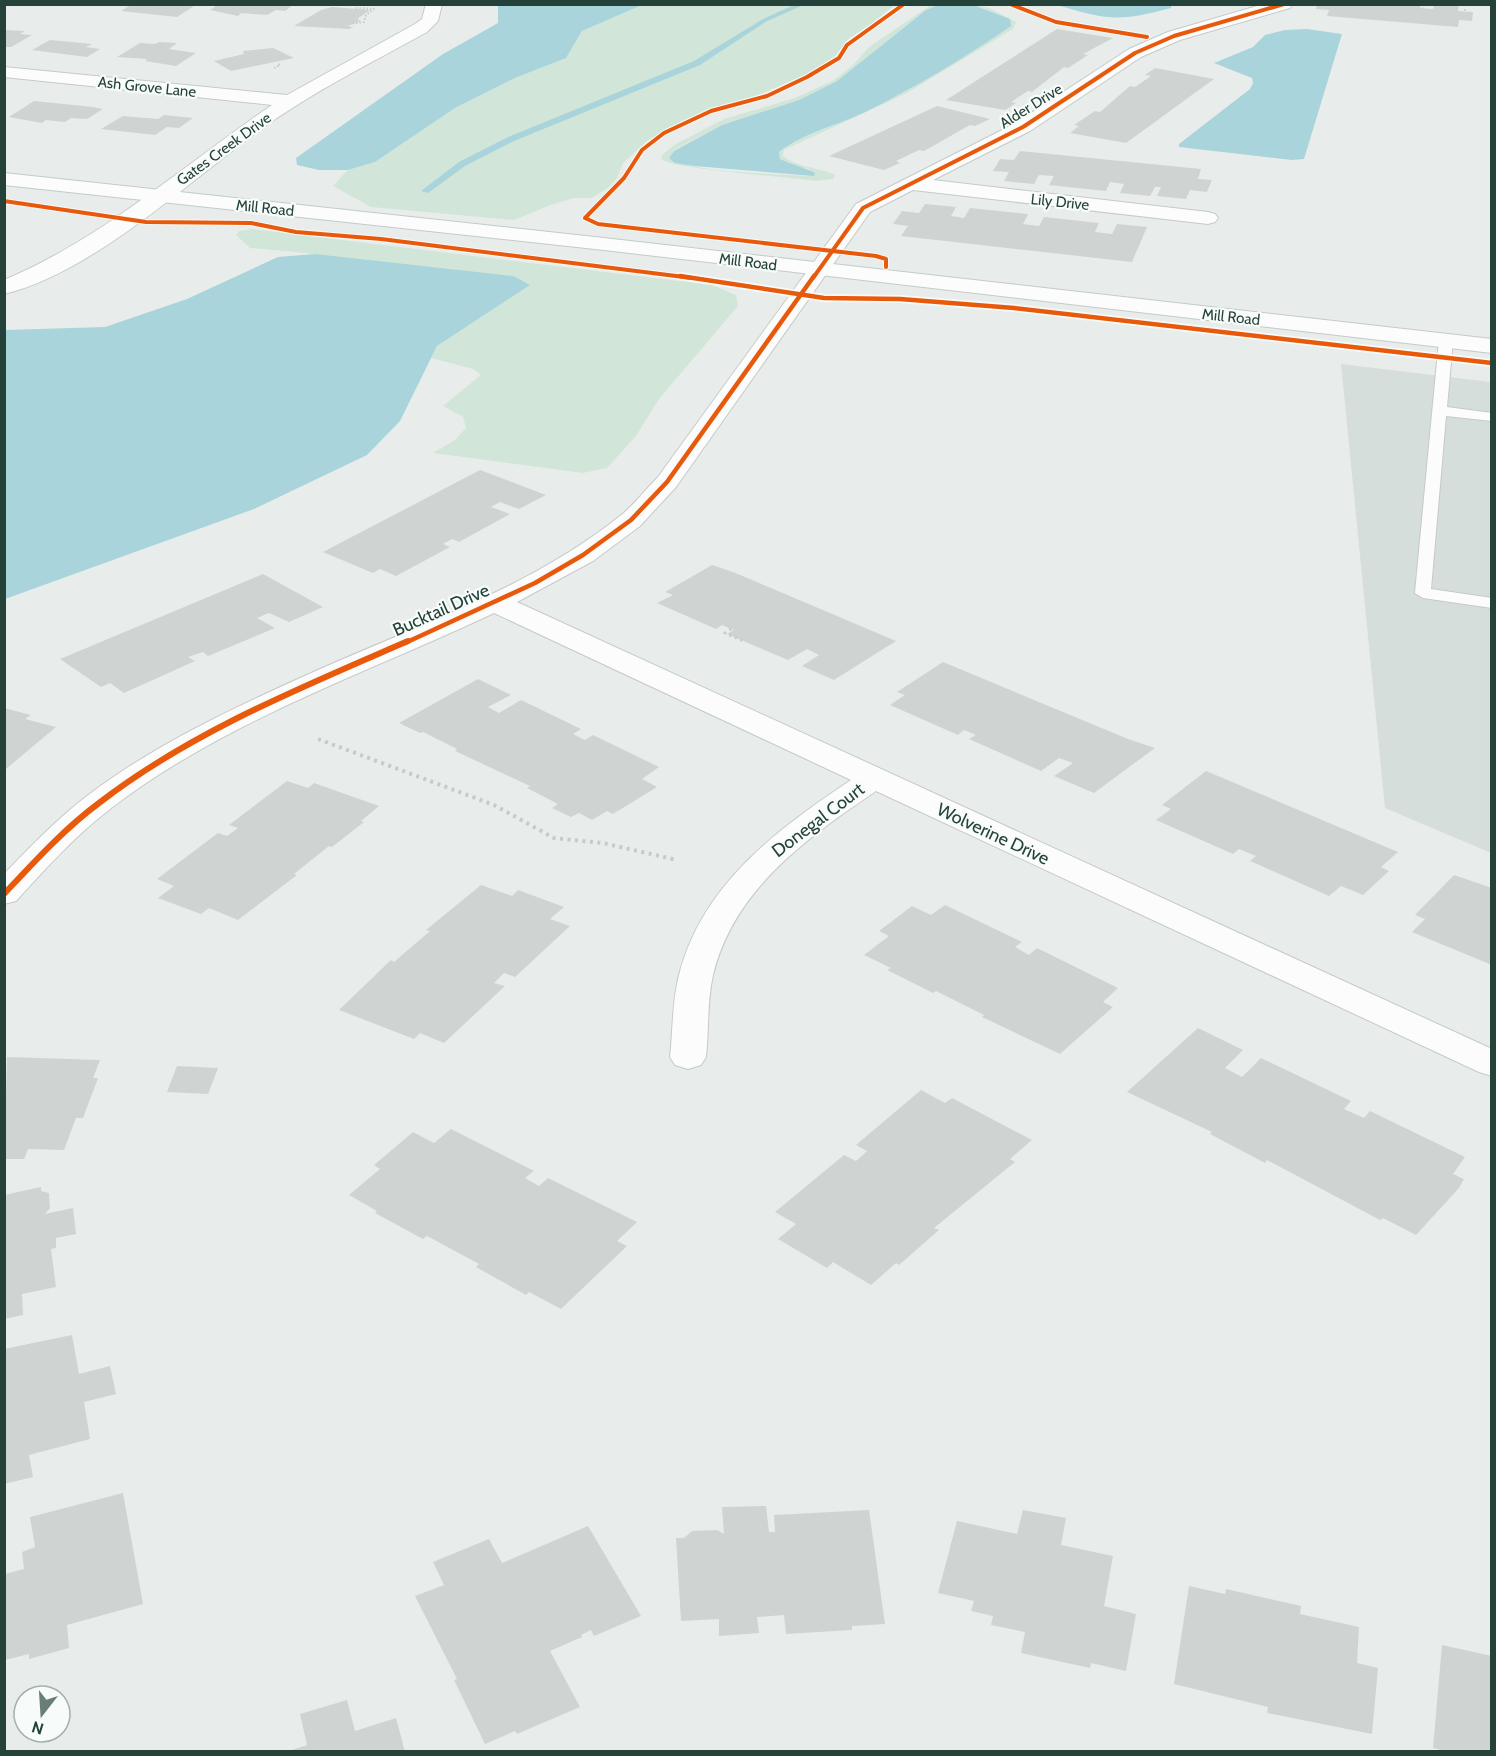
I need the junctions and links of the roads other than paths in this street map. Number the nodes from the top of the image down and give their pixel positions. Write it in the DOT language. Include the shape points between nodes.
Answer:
graph roads {
  1 [pos="434,4"];
  2 [pos="1284,4"];
  3 [pos="4,72"];
  4 [pos="290,101"];
  5 [pos="4,179"];
  6 [pos="911,184"];
  7 [pos="157,196"];
  8 [pos="1208,218"];
  9 [pos="818,271"];
  10 [pos="4,288"];
  11 [pos="1446,340"];
  12 [pos="1491,346"];
  13 [pos="1441,411"];
  14 [pos="1491,417"];
  15 [pos="495,603"];
  16 [pos="1491,603"];
  17 [pos="873,778"];
  18 [pos="4,894"];
  19 [pos="688,1057"];
  20 [pos="1491,1064"];
  1 -- 4 [label="street, Gates Creek Drive" via="430,21 421,28"];
  2 -- 6 [label="street, Alder Drive" via="1174,36 1135,53 1023,127"];
  3 -- 4 [label="street, Ash Grove Lane"];
  4 -- 7 [label="street, Gates Creek Drive"];
  5 -- 7 [label="street, Mill Road"];
  6 -- 8 [label="street, Lily Drive"];
  6 -- 9 [label="street, Alder Drive" via="863,208"];
  7 -- 9 [label="street, Mill Road"];
  7 -- 10 [label="street, Gates Creek Drive" via="94,243"];
  9 -- 11 [label="street, Mill Road"];
  9 -- 15 [label="street, Bucktail Drive" via="667,482 631,520 583,555"];
  11 -- 12 [label="street, Mill Road"];
  11 -- 13 [label="lane"];
  13 -- 14 [label="lane"];
  13 -- 16 [label="lane" via="1423,593"];
  15 -- 17 [label="street, Wolverine Drive"];
  15 -- 18 [label="street, Bucktail Drive" via="232,722 171,754 112,793 59,838"];
  17 -- 19 [label="street, Donegal Court" via="782,842 732,898 715,924 697,974"];
  17 -- 20 [label="street, Wolverine Drive"];
}
